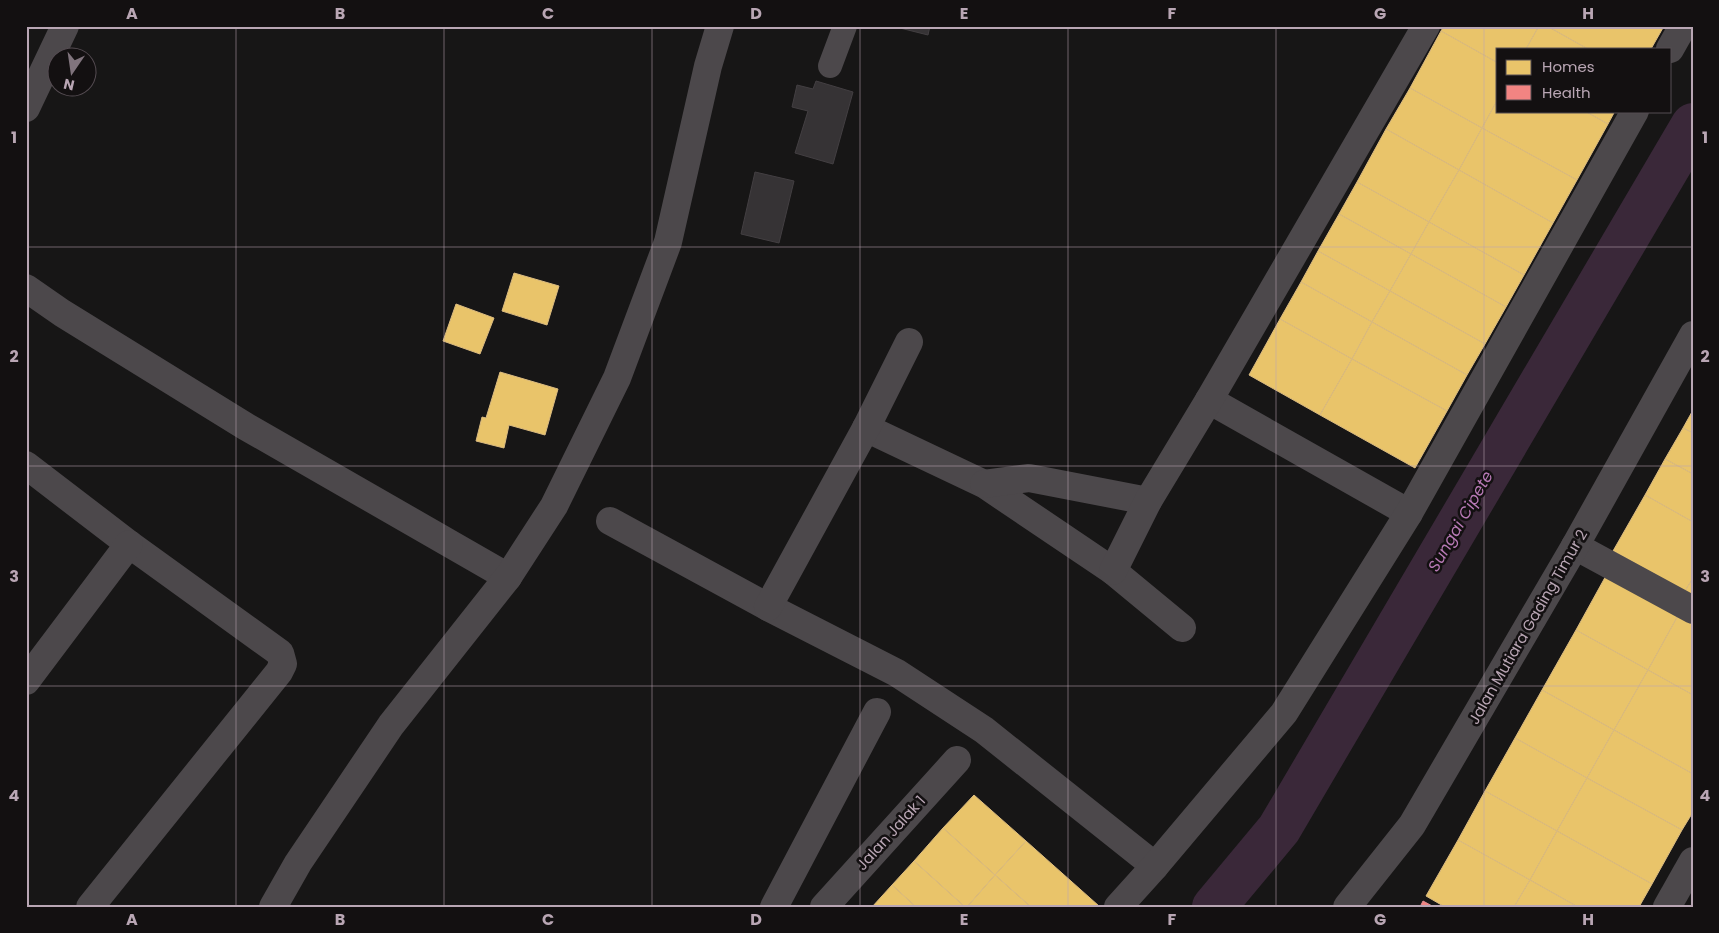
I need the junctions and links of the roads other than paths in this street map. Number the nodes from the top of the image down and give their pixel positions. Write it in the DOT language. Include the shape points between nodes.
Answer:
graph roads {
  1 [pos="65,26"];
  2 [pos="720,26"];
  3 [pos="845,26"];
  4 [pos="1682,26"];
  5 [pos="1424,27"];
  6 [pos="1671,48"];
  7 [pos="830,66"];
  8 [pos="26,108"];
  9 [pos="1634,112"];
  10 [pos="26,288"];
  11 [pos="1693,335"];
  12 [pos="909,342"];
  13 [pos="1209,400"];
  14 [pos="866,428"];
  15 [pos="26,465"];
  16 [pos="984,484"];
  17 [pos="1148,501"];
  18 [pos="1409,514"];
  19 [pos="610,521"];
  20 [pos="129,544"];
  21 [pos="1575,546"];
  22 [pos="1113,571"];
  23 [pos="508,577"];
  24 [pos="768,607"];
  25 [pos="1693,610"];
  26 [pos="1182,628"];
  27 [pos="26,681"];
  28 [pos="877,712"];
  29 [pos="958,760"];
  30 [pos="1693,861"];
  31 [pos="1155,866"];
  32 [pos="1677,904"];
  33 [pos="90,907"];
  34 [pos="273,907"];
  35 [pos="774,907"];
  36 [pos="824,907"];
  37 [pos="1118,907"];
  38 [pos="1347,907"];
  1 -- 8 [label="street"];
  2 -- 23 [label="street" via="668,242 617,378 554,506"];
  3 -- 7 [label="lane"];
  4 -- 6 [label="street"];
  5 -- 13 [label="street"];
  9 -- 18 [label="street"];
  10 -- 23 [label="street" via="245,426"];
  11 -- 21 [label="street, Jalan Mutiara Gading Timur 2"];
  12 -- 14 [label="street"];
  13 -- 17 [label="street"];
  13 -- 18 [label="street"];
  14 -- 16 [label="street"];
  14 -- 24 [label="street"];
  15 -- 20 [label="street"];
  16 -- 17 [label="street" via="1029,478"];
  16 -- 22 [label="street"];
  17 -- 22 [label="street"];
  18 -- 31 [label="street" via="1284,713"];
  19 -- 24 [label="street"];
  20 -- 27 [label="street"];
  20 -- 33 [label="street" via="280,653 282,664 279,672"];
  21 -- 25 [label="street"];
  21 -- 38 [label="street, Jalan Mutiara Gading Timur 2" via="1412,825"];
  22 -- 26 [label="street"];
  23 -- 34 [label="street" via="390,725 298,863"];
  24 -- 31 [label="street" via="896,673 984,730"];
  28 -- 35 [label="street"];
  29 -- 36 [label="street, Jalan Jalak 1"];
  30 -- 32 [label="street"];
  31 -- 37 [label="street"];
}
